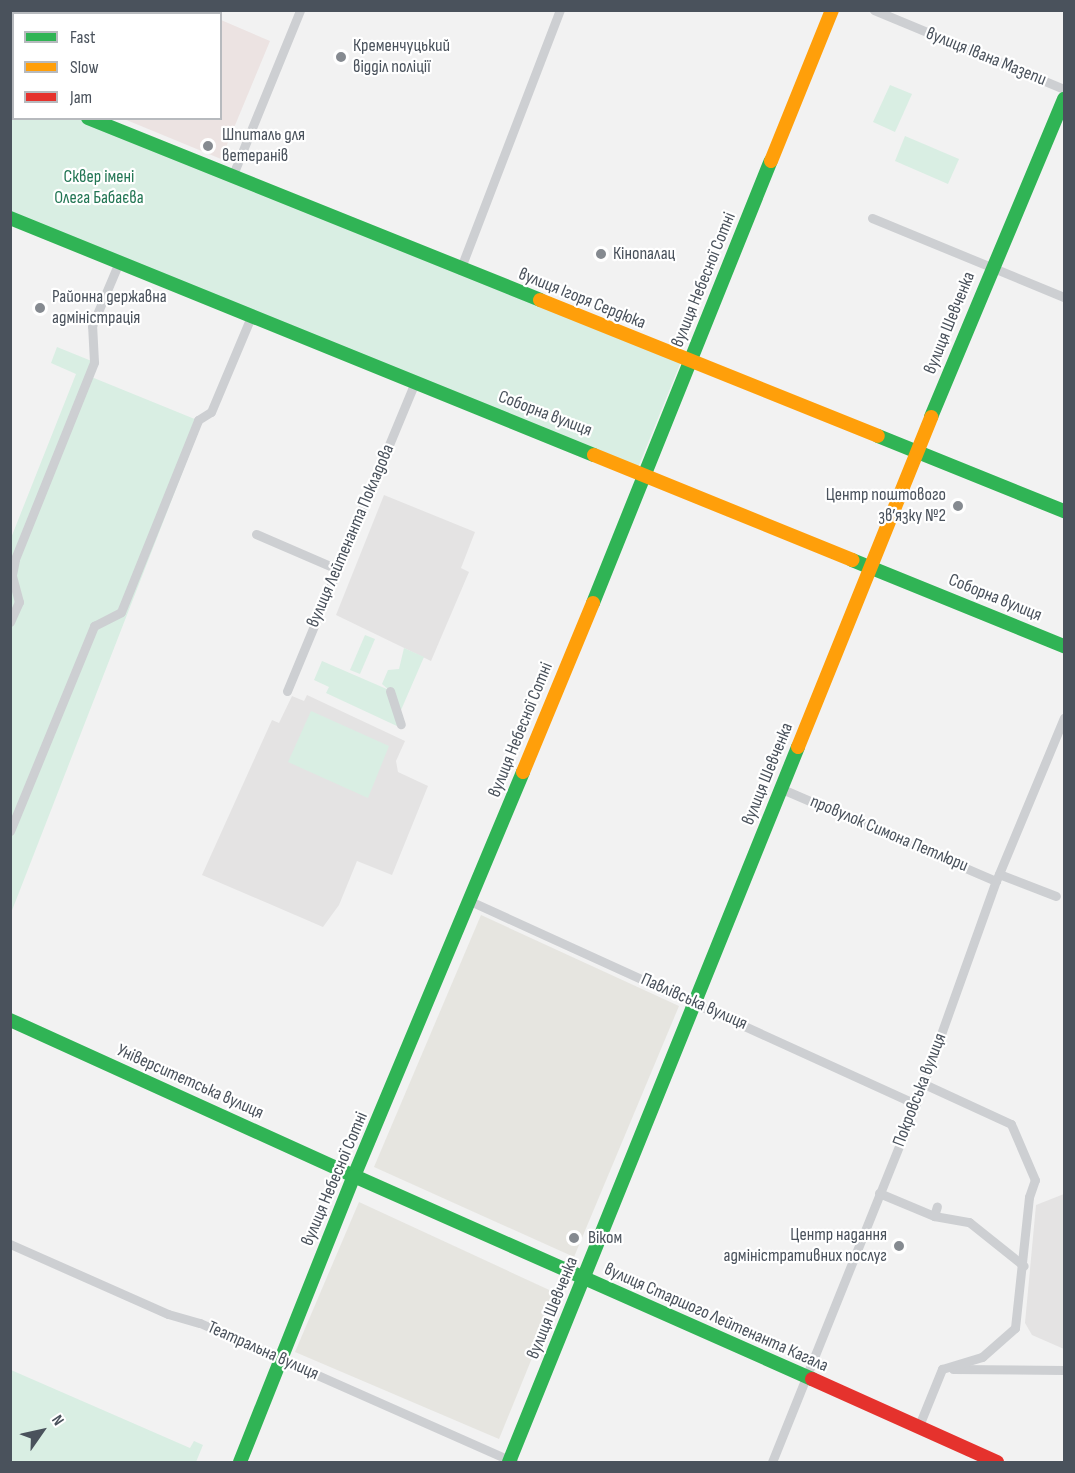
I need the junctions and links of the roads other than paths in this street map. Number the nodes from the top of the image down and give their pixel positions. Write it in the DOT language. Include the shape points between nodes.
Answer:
graph roads {
  1 [pos="300,10"];
  2 [pos="560,10"];
  3 [pos="832,10"];
  4 [pos="874,10"];
  5 [pos="1065,90"];
  6 [pos="1065,99"];
  7 [pos="93,120"];
  8 [pos="232,177"];
  9 [pos="10,218"];
  10 [pos="872,219"];
  11 [pos="119,262"];
  12 [pos="991,268"];
  13 [pos="460,270"];
  14 [pos="1065,297"];
  15 [pos="251,317"];
  16 [pos="690,362"];
  17 [pos="415,382"];
  18 [pos="917,453"];
  19 [pos="646,473"];
  20 [pos="1065,511"];
  21 [pos="256,534"];
  22 [pos="871,567"];
  23 [pos="337,569"];
  24 [pos="10,622"];
  25 [pos="1065,646"];
  26 [pos="287,690"];
  27 [pos="390,691"];
  28 [pos="1065,718"];
  29 [pos="401,724"];
  30 [pos="782,789"];
  31 [pos="10,831"];
  32 [pos="997,877"];
  33 [pos="1056,897"];
  34 [pos="470,901"];
  35 [pos="695,1003"];
  36 [pos="10,1020"];
  37 [pos="924,1084"];
  38 [pos="916,1104"];
  39 [pos="354,1176"];
  40 [pos="879,1193"];
  41 [pos="937,1206"];
  42 [pos="934,1216"];
  43 [pos="10,1244"];
  44 [pos="1024,1266"];
  45 [pos="585,1278"];
  46 [pos="282,1359"];
  47 [pos="942,1369"];
  48 [pos="1065,1370"];
  49 [pos="804,1378"];
  50 [pos="918,1428"];
  51 [pos="240,1462"];
  52 [pos="511,1462"];
  53 [pos="772,1462"];
  54 [pos="997,1462"];
  1 -- 8 [label="street"];
  2 -- 13 [label="street"];
  3 -- 16 [label="main road, вулиця Небесної Сотні"];
  4 -- 5 [label="street, вулиця Івана Мазепи"];
  6 -- 12 [label="main road, вулиця Шевченка"];
  7 -- 8 [label="main road, вулиця Ігоря Сердюка"];
  8 -- 13 [label="main road, вулиця Ігоря Сердюка"];
  9 -- 11 [label="main road, Соборна вулиця"];
  10 -- 12 [label="street"];
  11 -- 15 [label="main road, Соборна вулиця"];
  11 -- 24 [label="street" via="92,326 94,362 15,560 12,575 19,602"];
  12 -- 14 [label="street"];
  12 -- 18 [label="main road, вулиця Шевченка"];
  13 -- 16 [label="main road, вулиця Ігоря Сердюка"];
  15 -- 17 [label="main road, Соборна вулиця"];
  15 -- 31 [label="street" via="211,412 198,420 121,612 94,626"];
  16 -- 18 [label="main road, вулиця Ігоря Сердюка"];
  16 -- 19 [label="main road, вулиця Небесної Сотні"];
  17 -- 19 [label="main road, Соборна вулиця"];
  17 -- 23 [label="street, вулиця Лейтенанта Покладова"];
  18 -- 20 [label="main road, вулиця Ігоря Сердюка"];
  18 -- 22 [label="main road, вулиця Шевченка"];
  19 -- 22 [label="main road, Соборна вулиця"];
  19 -- 34 [label="main road, вулиця Небесної Сотні"];
  21 -- 23 [label="street"];
  22 -- 25 [label="main road, Соборна вулиця"];
  22 -- 30 [label="main road, вулиця Шевченка"];
  23 -- 26 [label="street, вулиця Лейтенанта Покладова"];
  27 -- 29 [label="street"];
  28 -- 32 [label="street, Покровська вулиця"];
  30 -- 32 [label="street, провулок Симона Петлюри"];
  30 -- 35 [label="main road, вулиця Шевченка"];
  32 -- 33 [label="street, провулок Симона Петлюри"];
  32 -- 37 [label="street, Покровська вулиця"];
  34 -- 35 [label="street, Павлівська вулиця"];
  34 -- 39 [label="main road, вулиця Небесної Сотні"];
  35 -- 38 [label="street, Павлівська вулиця"];
  35 -- 45 [label="main road, вулиця Шевченка"];
  36 -- 39 [label="main road, Університетська вулиця"];
  37 -- 38 [label="street, Покровська вулиця"];
  37 -- 44 [label="street" via="1011,1124 1035,1180 1029,1197"];
  38 -- 40 [label="street, Покровська вулиця"];
  39 -- 45 [label="main road, вулиця Старшого Лейтенанта Кагала"];
  39 -- 46 [label="main road, вулиця Небесної Сотні"];
  40 -- 42 [label="street"];
  40 -- 49 [label="street, Покровська вулиця"];
  41 -- 42 [label="street"];
  42 -- 44 [label="street" via="969,1222"];
  43 -- 46 [label="street, Театральна вулиця"];
  44 -- 47 [label="street" via="1016,1328 982,1357"];
  45 -- 49 [label="main road, вулиця Старшого Лейтенанта Кагала"];
  45 -- 52 [label="main road, вулиця Шевченка"];
  46 -- 51 [label="main road, вулиця Небесної Сотні"];
  46 -- 52 [label="street, Театральна вулиця"];
  47 -- 48 [label="street"];
  47 -- 50 [label="street"];
  49 -- 50 [label="main road, вулиця Старшого Лейтенанта Кагала"];
  49 -- 53 [label="street, Покровська вулиця"];
  50 -- 54 [label="main road, вулиця Старшого Лейтенанта Кагала"];
}
